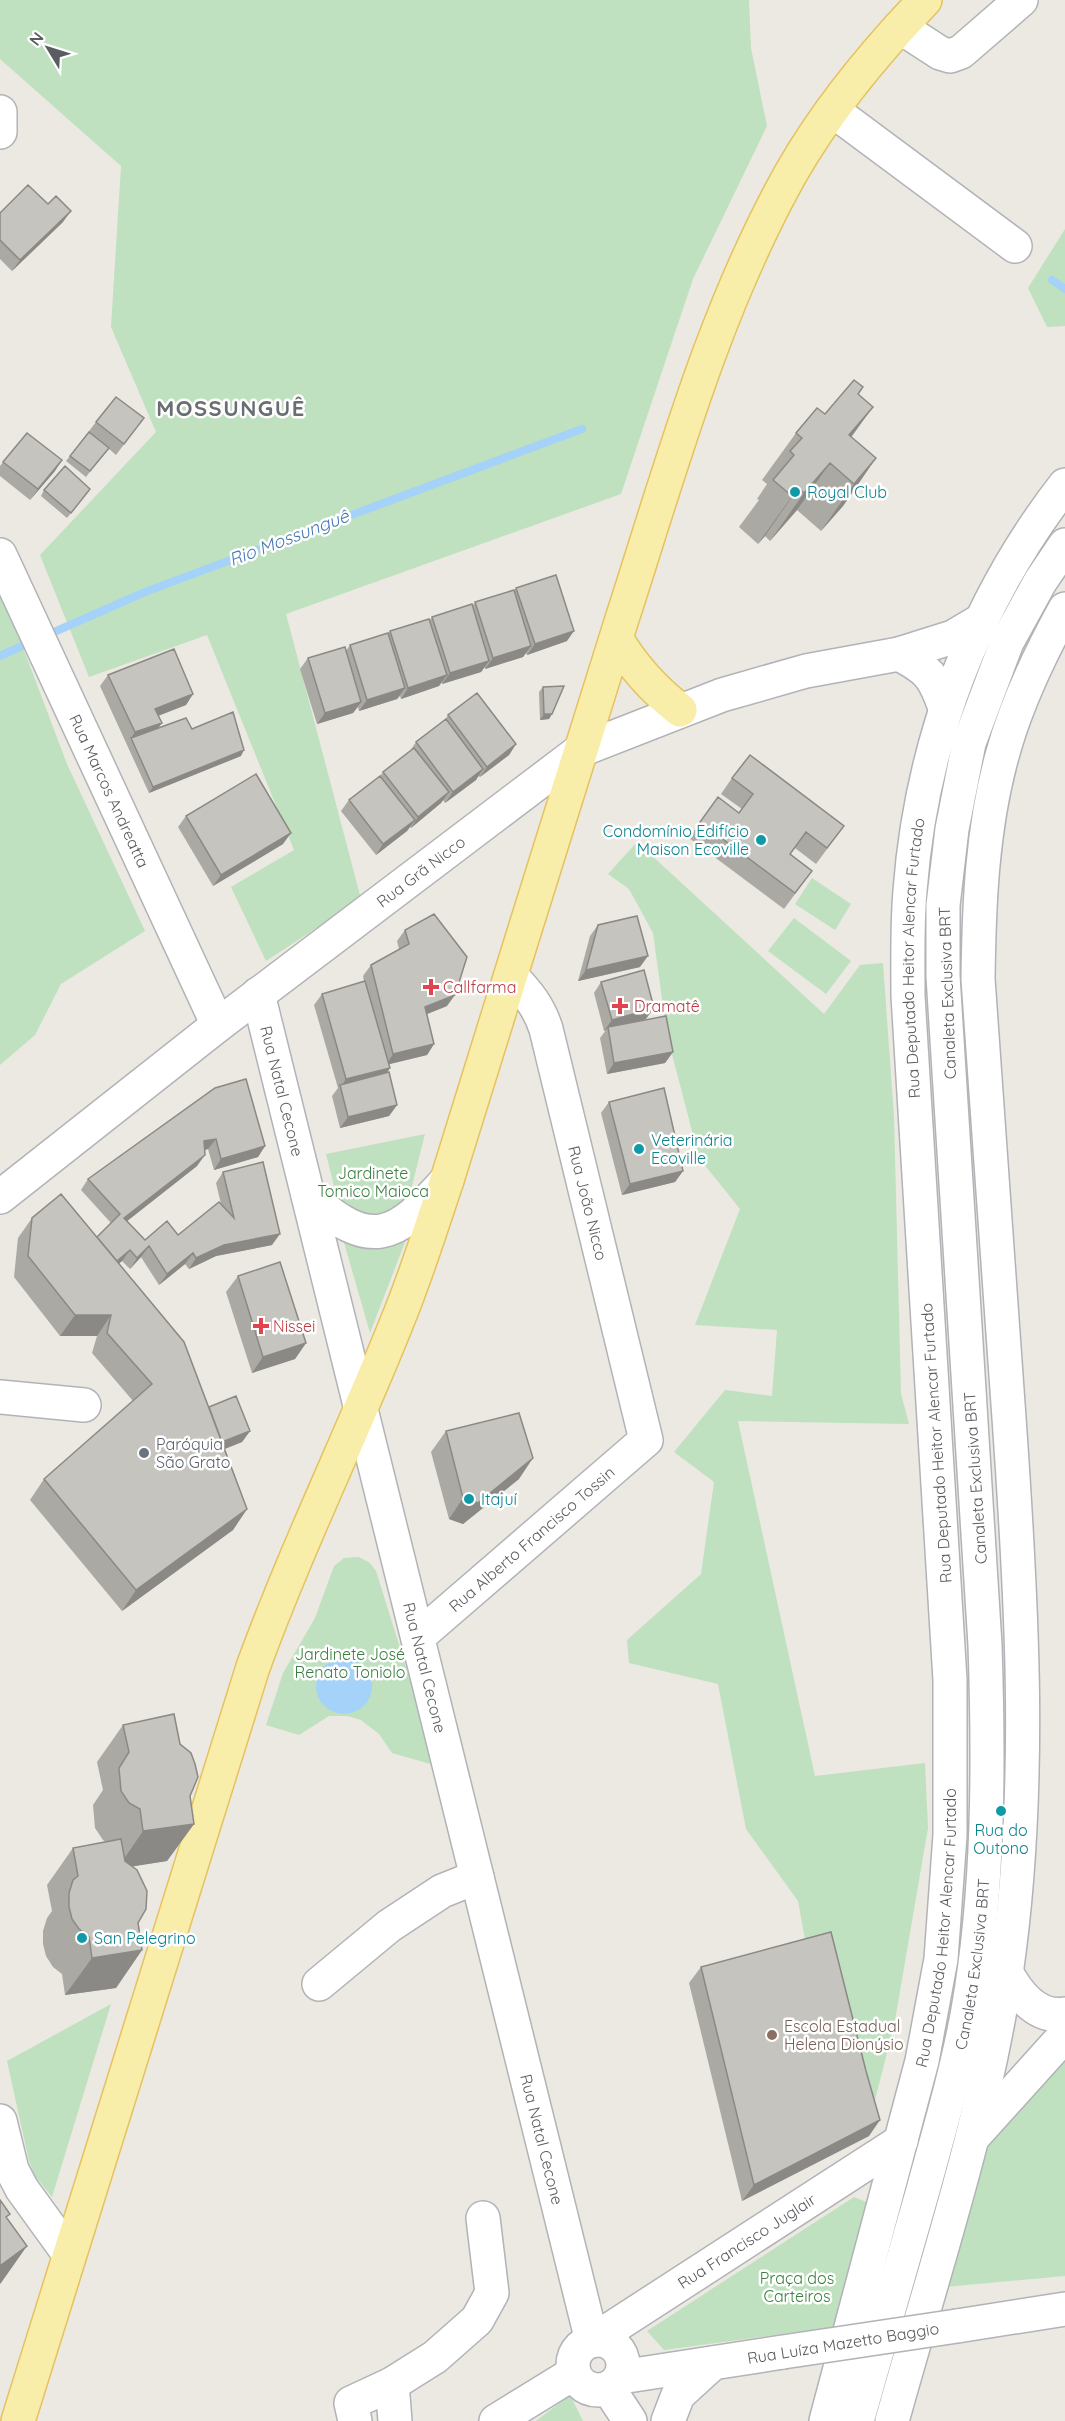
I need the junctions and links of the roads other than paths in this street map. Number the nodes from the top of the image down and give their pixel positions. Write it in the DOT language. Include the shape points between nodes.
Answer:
graph roads {
  1 [pos="925,0"];
  2 [pos="1021,0"];
  3 [pos="900,27"];
  4 [pos="832,110"];
  5 [pos="1015,246"];
  6 [pos="1065,485"];
  7 [pos="1065,545"];
  8 [pos="0,555"];
  9 [pos="980,621"];
  10 [pos="1061,623"];
  11 [pos="616,638"];
  12 [pos="899,654"];
  13 [pos="945,708"];
  14 [pos="680,710"];
  15 [pos="581,750"];
  16 [pos="512,976"];
  17 [pos="258,994"];
  18 [pos="218,1025"];
  19 [pos="447,1180"];
  20 [pos="308,1195"];
  21 [pos="0,1197"];
  22 [pos="0,1397"];
  23 [pos="84,1405"];
  24 [pos="361,1409"];
  25 [pos="646,1440"];
  26 [pos="418,1637"];
  27 [pos="477,1876"];
  28 [pos="1006,1972"];
  29 [pos="319,1984"];
  30 [pos="1065,2014"];
  31 [pos="1065,2035"];
  32 [pos="0,2121"];
  33 [pos="971,2140"];
  34 [pos="901,2141"];
  35 [pos="483,2218"];
  36 [pos="69,2254"];
  37 [pos="1065,2309"];
  38 [pos="592,2341"];
  39 [pos="713,2363"];
  40 [pos="574,2373"];
  41 [pos="615,2383"];
  42 [pos="392,2384"];
  43 [pos="18,2421"];
  44 [pos="355,2421"];
  45 [pos="395,2421"];
  46 [pos="496,2421"];
  47 [pos="630,2421"];
  48 [pos="668,2421"];
  49 [pos="826,2421"];
  50 [pos="857,2421"];
  51 [pos="892,2421"];
  1 -- 3 [label="main road"];
  2 -- 3 [label="street" via="950,57"];
  3 -- 4 [label="main road"];
  4 -- 5 [label="street"];
  4 -- 11 [label="main road" via="773,208 723,316"];
  6 -- 9 [label="street, Rua Deputado Heitor Alencar Furtado" via="1021,548"];
  7 -- 50 [label="street, Canaleta Exclusiva BRT" via="1007,642 969,743 952,829 943,905 943,976 985,1645 987,1803 968,2011 941,2125"];
  8 -- 18 [label="street, Rua Marcos Andreatta"];
  9 -- 12 [label="street, Rua Grã Nicco" via="953,637"];
  9 -- 13 [label="street, Rua Deputado Heitor Alencar Furtado"];
  10 -- 28 [label="street" via="1032,672 1002,756 985,840 978,938 1019,1577 1024,1719 1019,1837"];
  11 -- 14 [label="main road" via="640,673"];
  11 -- 15 [label="main road"];
  12 -- 13 [label="street" via="928,672 937,684"];
  12 -- 14 [label="street, Rua Grã Nicco" via="765,681"];
  13 -- 34 [label="street, Rua Deputado Heitor Alencar Furtado" via="917,829 910,891 908,996 947,1617 952,1748 950,1835 941,1959 922,2061"];
  14 -- 15 [label="street, Rua Grã Nicco"];
  15 -- 16 [label="main road"];
  15 -- 17 [label="street, Rua Grã Nicco"];
  16 -- 19 [label="main road"];
  16 -- 25 [label="street, Rua João Nicco" via="529,994 546,1029"];
  17 -- 18 [label="street, Rua Grã Nicco"];
  17 -- 20 [label="street, Rua Natal Cecone"];
  18 -- 21 [label="street, Rua Grã Nicco"];
  19 -- 20 [label="street" via="410,1217 378,1232 345,1225"];
  19 -- 24 [label="main road" via="398,1320"];
  20 -- 24 [label="street, Rua Natal Cecone"];
  22 -- 23 [label="street"];
  24 -- 26 [label="street, Rua Natal Cecone"];
  24 -- 36 [label="main road" via="275,1607 254,1666"];
  25 -- 26 [label="street, Rua Alberto Francisco Tossin"];
  26 -- 27 [label="street, Rua Natal Cecone"];
  27 -- 29 [label="street" via="442,1892 389,1926"];
  27 -- 38 [label="street, Rua Natal Cecone"];
  28 -- 30 [label="street" via="1016,1991 1031,2005 1045,2012"];
  28 -- 33 [label="street"];
  31 -- 33 [label="street"];
  32 -- 36 [label="street" via="12,2170"];
  33 -- 51 [label="street"];
  34 -- 38 [label="street, Rua Francisco Juglair"];
  34 -- 49 [label="street, Rua Deputado Heitor Alencar Furtado"];
  35 -- 42 [label="street" via="492,2293 477,2320 435,2357"];
  36 -- 43 [label="main road"];
  37 -- 39 [label="street, Rua Luíza Mazetto Baggio, bridge"];
  38 -- 40 [label="street" via="575,2356"];
  38 -- 41 [label="street" via="609,2342 624,2361"];
  39 -- 41 [label="street, Rua Luíza Mazetto Baggio"];
  39 -- 48 [label="street" via="678,2395"];
  40 -- 41 [label="street" via="584,2387 601,2391"];
  40 -- 46 [label="street"];
  41 -- 47 [label="street"];
  42 -- 44 [label="street" via="351,2403"];
  42 -- 45 [label="street"];
}
